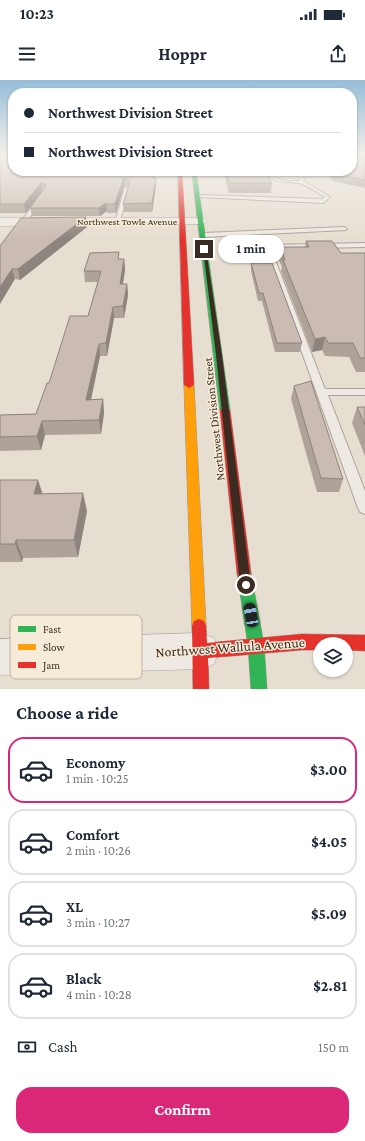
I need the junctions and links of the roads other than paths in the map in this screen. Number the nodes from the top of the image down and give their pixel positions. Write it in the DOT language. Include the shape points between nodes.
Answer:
graph roads {
  1 [pos="181,182"];
  2 [pos="196,182"];
  3 [pos="301,182"];
  4 [pos="127,188"];
  5 [pos="44,193"];
  6 [pos="198,196"];
  7 [pos="117,221"];
  8 [pos="183,221"];
  9 [pos="201,221"];
  10 [pos="0,222"];
  11 [pos="24,222"];
  12 [pos="344,229"];
  13 [pos="202,235"];
  14 [pos="365,246"];
  15 [pos="322,392"];
  16 [pos="365,392"];
  17 [pos="365,508"];
  18 [pos="365,643"];
  19 [pos="256,645"];
  20 [pos="201,651"];
  21 [pos="142,653"];
  22 [pos="0,657"];
  23 [pos="10,657"];
  24 [pos="201,689"];
  25 [pos="259,689"];
  1 -- 8 [label="main road, Northwest Division Street"];
  2 -- 6 [label="main road, Northwest Division Street"];
  3 -- 6 [label="lane" via="324,193 327,199 323,201"];
  4 -- 7 [label="lane"];
  5 -- 11 [label="lane"];
  6 -- 9 [label="main road, Northwest Division Street"];
  7 -- 8 [label="street, Northwest Towle Avenue"];
  7 -- 11 [label="street, Northwest Towle Avenue"];
  8 -- 9 [label="street, Northwest Towle Avenue"];
  8 -- 20 [label="main road, Northwest Division Street"];
  9 -- 13 [label="main road, Northwest Division Street"];
  10 -- 11 [label="street, Northwest Towle Avenue"];
  12 -- 13 [label="lane"];
  13 -- 19 [label="main road, Northwest Division Street" via="246,585"];
  14 -- 15 [label="lane" via="267,247"];
  15 -- 16 [label="lane"];
  15 -- 17 [label="lane"];
  18 -- 19 [label="main road, Northwest Wallula Avenue" via="302,642"];
  19 -- 20 [label="main road, Northwest Wallula Avenue"];
  19 -- 25 [label="main road, Northwest Division Street"];
  20 -- 21 [label="street, Northwest Wallula Avenue"];
  20 -- 24 [label="main road, Northwest Division Street"];
  22 -- 23 [label="street, Northwest Wallula Avenue"];
}
